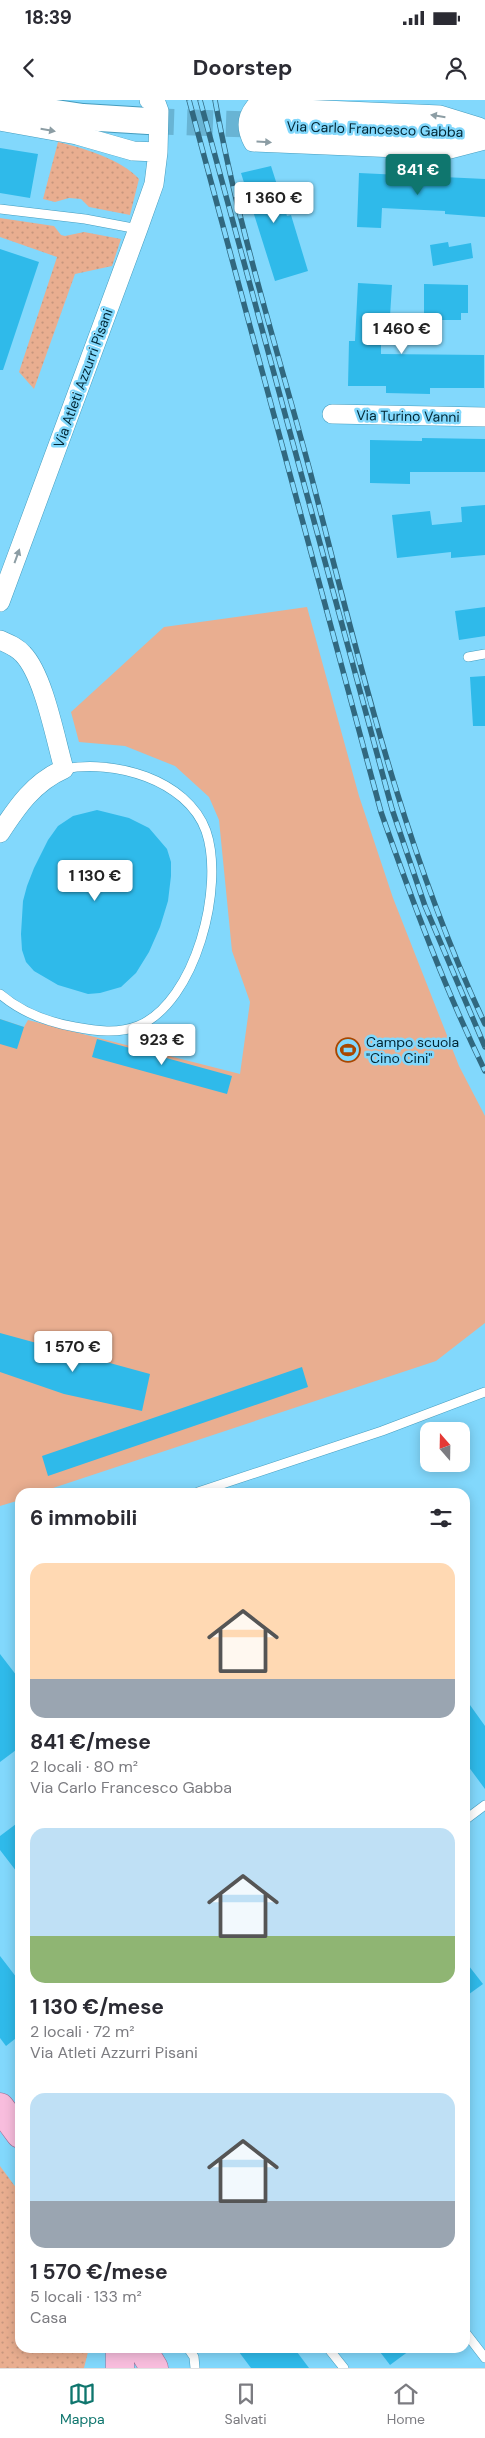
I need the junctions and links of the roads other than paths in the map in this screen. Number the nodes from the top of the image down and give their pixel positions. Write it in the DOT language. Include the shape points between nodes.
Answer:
graph roads {
  1 [pos="0,105"];
  2 [pos="328,105"];
  3 [pos="149,110"];
  4 [pos="0,121"];
  5 [pos="265,125"];
  6 [pos="485,129"];
  7 [pos="485,134"];
  8 [pos="485,140"];
  9 [pos="158,152"];
  10 [pos="0,209"];
  11 [pos="138,229"];
  12 [pos="332,414"];
  13 [pos="485,417"];
  14 [pos="0,602"];
  15 [pos="0,640"];
  16 [pos="485,654"];
  17 [pos="468,657"];
  18 [pos="64,769"];
  19 [pos="0,833"];
  20 [pos="0,994"];
  21 [pos="485,1392"];
  22 [pos="210,1488"];
  23 [pos="485,1805"];
  24 [pos="470,1816"];
  25 [pos="0,2108"];
  26 [pos="15,2128"];
  27 [pos="470,2338"];
  28 [pos="120,2353"];
  29 [pos="145,2353"];
  30 [pos="191,2353"];
  31 [pos="332,2353"];
  32 [pos="485,2358"];
  33 [pos="120,2368"];
  34 [pos="154,2368"];
  35 [pos="195,2368"];
  36 [pos="343,2368"];
  1 -- 3 [label="street" via="83,117"];
  6 -- 2 [label="street, Via Carlo Francesco Gabba, one-way" via="440,115"];
  2 -- 8 [label="street, Via Carlo Francesco Gabba, one-way" via="255,107 247,124 250,136 253,142 446,150"];
  3 -- 9 [label="street" via="155,100 159,111"];
  4 -- 9 [label="street, one-way" via="77,135 133,151"];
  5 -- 7 [label="street, Via Carlo Francesco Gabba"];
  9 -- 11 [label="street, Via Atleti Azzurri Pisani" via="154,184"];
  10 -- 11 [label="lane"];
  14 -- 11 [label="street, Via Atleti Azzurri Pisani, one-way"];
  12 -- 13 [label="street, Via Turino Vanni"];
  15 -- 18 [label="street" via="13,645 35,671"];
  16 -- 17 [label="lane"];
  18 -- 19 [label="street" via="48,777 24,798"];
  18 -- 20 [label="lane" via="92,766 139,775 168,788 192,808 206,831 211,864 209,907 200,943 188,973 164,1009 128,1029 89,1030 52,1022 28,1013"];
  21 -- 22 [label="lane" via="382,1431"];
  23 -- 24 [label="lane"];
  25 -- 26 [label="main road"];
  27 -- 32 [label="lane"];
  28 -- 33 [label="main road"];
  29 -- 34 [label="main road"];
  30 -- 35 [label="lane"];
  31 -- 36 [label="lane"];
}
